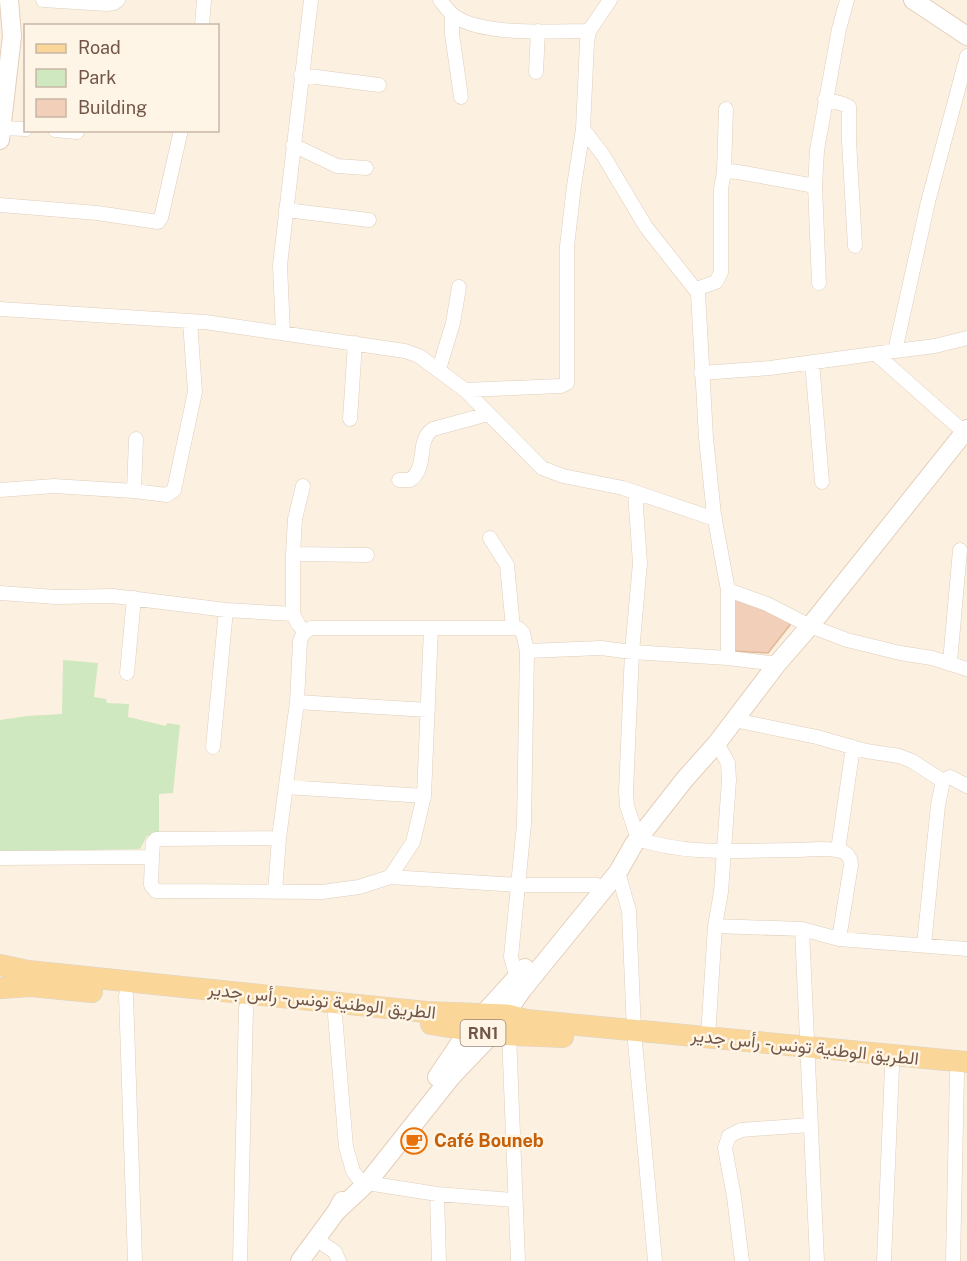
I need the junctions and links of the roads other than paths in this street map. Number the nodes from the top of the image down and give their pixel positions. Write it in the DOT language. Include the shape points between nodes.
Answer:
graph roads {
  1 [pos="9,0"];
  2 [pos="43,0"];
  3 [pos="118,0"];
  4 [pos="204,0"];
  5 [pos="310,0"];
  6 [pos="610,0"];
  7 [pos="847,0"];
  8 [pos="913,0"];
  9 [pos="447,6"];
  10 [pos="929,6"];
  11 [pos="202,24"];
  12 [pos="538,31"];
  13 [pos="589,31"];
  14 [pos="967,36"];
  15 [pos="967,56"];
  16 [pos="536,72"];
  17 [pos="301,75"];
  18 [pos="379,85"];
  19 [pos="461,97"];
  20 [pos="825,99"];
  21 [pos="726,109"];
  22 [pos="24,129"];
  23 [pos="583,129"];
  24 [pos="181,132"];
  25 [pos="1,134"];
  26 [pos="293,145"];
  27 [pos="366,168"];
  28 [pos="724,171"];
  29 [pos="814,186"];
  30 [pos="0,206"];
  31 [pos="286,210"];
  32 [pos="369,220"];
  33 [pos="855,246"];
  34 [pos="819,283"];
  35 [pos="459,287"];
  36 [pos="696,289"];
  37 [pos="0,309"];
  38 [pos="190,321"];
  39 [pos="283,333"];
  40 [pos="967,338"];
  41 [pos="355,343"];
  42 [pos="895,351"];
  43 [pos="876,354"];
  44 [pos="812,362"];
  45 [pos="439,369"];
  46 [pos="701,373"];
  47 [pos="465,390"];
  48 [pos="488,414"];
  49 [pos="350,418"];
  50 [pos="966,430"];
  51 [pos="136,439"];
  52 [pos="399,480"];
  53 [pos="822,482"];
  54 [pos="303,486"];
  55 [pos="0,490"];
  56 [pos="134,491"];
  57 [pos="635,492"];
  58 [pos="715,519"];
  59 [pos="490,538"];
  60 [pos="960,550"];
  61 [pos="292,554"];
  62 [pos="367,555"];
  63 [pos="728,590"];
  64 [pos="0,593"];
  65 [pos="134,598"];
  66 [pos="226,610"];
  67 [pos="293,614"];
  68 [pos="810,626"];
  69 [pos="431,628"];
  70 [pos="513,628"];
  71 [pos="305,632"];
  72 [pos="527,651"];
  73 [pos="632,652"];
  74 [pos="728,658"];
  75 [pos="950,662"];
  76 [pos="777,664"];
  77 [pos="967,669"];
  78 [pos="127,673"];
  79 [pos="297,702"];
  80 [pos="428,710"];
  81 [pos="734,720"];
  82 [pos="717,743"];
  83 [pos="213,747"];
  84 [pos="853,747"];
  85 [pos="943,781"];
  86 [pos="967,786"];
  87 [pos="286,787"];
  88 [pos="424,796"];
  89 [pos="279,838"];
  90 [pos="636,842"];
  91 [pos="837,850"];
  92 [pos="723,853"];
  93 [pos="152,856"];
  94 [pos="0,858"];
  95 [pos="618,872"];
  96 [pos="390,877"];
  97 [pos="518,885"];
  98 [pos="597,885"];
  99 [pos="275,892"];
  100 [pos="715,926"];
  101 [pos="802,929"];
  102 [pos="839,939"];
  103 [pos="924,945"];
  104 [pos="967,949"];
  105 [pos="0,965"];
  106 [pos="517,978"];
  107 [pos="0,988"];
  108 [pos="126,995"];
  109 [pos="246,1008"];
  110 [pos="484,1013"];
  111 [pos="335,1015"];
  112 [pos="502,1027"];
  113 [pos="468,1031"];
  114 [pos="635,1037"];
  115 [pos="708,1037"];
  116 [pos="806,1053"];
  117 [pos="892,1067"];
  118 [pos="964,1070"];
  119 [pos="810,1125"];
  120 [pos="362,1181"];
  121 [pos="438,1194"];
  122 [pos="514,1200"];
  123 [pos="316,1239"];
  124 [pos="135,1261"];
  125 [pos="240,1261"];
  126 [pos="300,1261"];
  127 [pos="339,1261"];
  128 [pos="439,1261"];
  129 [pos="518,1261"];
  130 [pos="655,1261"];
  131 [pos="742,1261"];
  132 [pos="817,1261"];
  133 [pos="884,1261"];
  134 [pos="953,1261"];
  1 -- 25 [label="main road" via="12,36"];
  2 -- 3 [label="street" via="107,4"];
  4 -- 11 [label="street"];
  5 -- 17 [label="street"];
  6 -- 13 [label="street"];
  7 -- 20 [label="street"];
  8 -- 10 [label="main road"];
  9 -- 12 [label="street" via="458,19 477,25"];
  9 -- 19 [label="street"];
  10 -- 14 [label="main road"];
  12 -- 13 [label="street"];
  12 -- 16 [label="street"];
  13 -- 23 [label="street"];
  15 -- 42 [label="street" via="928,202"];
  17 -- 18 [label="street"];
  17 -- 26 [label="street"];
  20 -- 29 [label="street"];
  20 -- 33 [label="street" via="849,107"];
  21 -- 28 [label="street"];
  22 -- 25 [label="street"];
  23 -- 36 [label="street" via="646,227"];
  23 -- 47 [label="street" via="567,246 567,383"];
  24 -- 30 [label="street" via="158,222"];
  26 -- 27 [label="street" via="337,166"];
  26 -- 31 [label="street"];
  28 -- 29 [label="street"];
  28 -- 36 [label="street" via="721,272 716,282"];
  29 -- 34 [label="street"];
  31 -- 32 [label="street"];
  31 -- 39 [label="street" via="280,265"];
  35 -- 45 [label="street"];
  36 -- 46 [label="street"];
  37 -- 38 [label="street"];
  38 -- 39 [label="street"];
  38 -- 56 [label="street" via="195,392 174,490 167,495"];
  39 -- 41 [label="street"];
  40 -- 42 [label="street"];
  41 -- 45 [label="street" via="405,351"];
  41 -- 49 [label="street"];
  42 -- 43 [label="street"];
  43 -- 44 [label="street"];
  43 -- 50 [label="street"];
  44 -- 46 [label="street"];
  44 -- 53 [label="street"];
  45 -- 47 [label="street"];
  46 -- 58 [label="street"];
  47 -- 48 [label="street"];
  48 -- 52 [label="street" via="429,432 423,442 420,470 410,480"];
  48 -- 57 [label="street" via="542,468"];
  50 -- 68 [label="main road"];
  51 -- 56 [label="street"];
  54 -- 61 [label="street"];
  55 -- 56 [label="street" via="54,486"];
  57 -- 58 [label="street"];
  57 -- 73 [label="street" via="640,563"];
  58 -- 63 [label="street"];
  59 -- 70 [label="street" via="507,565"];
  60 -- 75 [label="street"];
  61 -- 62 [label="street"];
  61 -- 67 [label="street"];
  63 -- 68 [label="street"];
  63 -- 74 [label="street"];
  64 -- 65 [label="street"];
  65 -- 66 [label="street"];
  65 -- 78 [label="street"];
  66 -- 67 [label="street"];
  66 -- 83 [label="street"];
  67 -- 71 [label="street"];
  68 -- 75 [label="street" via="847,640"];
  68 -- 76 [label="main road"];
  69 -- 70 [label="street"];
  69 -- 71 [label="street" via="315,627"];
  69 -- 80 [label="street"];
  70 -- 72 [label="street" via="523,633"];
  71 -- 79 [label="street" via="300,645"];
  72 -- 73 [label="street" via="601,648"];
  72 -- 97 [label="street" via="524,824"];
  73 -- 74 [label="street"];
  73 -- 90 [label="street" via="626,792"];
  74 -- 76 [label="street"];
  75 -- 77 [label="street"];
  76 -- 81 [label="main road"];
  79 -- 80 [label="street"];
  79 -- 87 [label="street"];
  80 -- 88 [label="street"];
  81 -- 82 [label="main road"];
  81 -- 84 [label="street"];
  82 -- 90 [label="main road"];
  82 -- 92 [label="street" via="729,771"];
  84 -- 85 [label="street" via="899,756"];
  84 -- 91 [label="street"];
  85 -- 86 [label="street" via="950,777"];
  85 -- 103 [label="street"];
  87 -- 88 [label="street"];
  87 -- 89 [label="street"];
  88 -- 96 [label="street" via="413,842"];
  89 -- 93 [label="street" via="156,839"];
  89 -- 99 [label="street"];
  90 -- 92 [label="street"];
  90 -- 95 [label="main road"];
  90 -- 98 [label="main road"];
  91 -- 92 [label="street"];
  91 -- 102 [label="street" via="852,862"];
  92 -- 100 [label="street"];
  93 -- 94 [label="street"];
  93 -- 99 [label="street" via="151,885 156,891"];
  95 -- 112 [label="main road" via="522,990"];
  95 -- 114 [label="street" via="629,911"];
  96 -- 97 [label="street"];
  96 -- 99 [label="street" via="339,891"];
  97 -- 98 [label="street"];
  97 -- 106 [label="street" via="511,957"];
  98 -- 106 [label="main road"];
  100 -- 101 [label="street"];
  100 -- 115 [label="street"];
  101 -- 102 [label="street"];
  101 -- 116 [label="street"];
  102 -- 103 [label="street"];
  103 -- 104 [label="street"];
  105 -- 110 [label="main road, الطريق الوطنية تونس - رأس جدير / RN1" via="415,1011"];
  106 -- 110 [label="main road"];
  107 -- 108 [label="main road, الطريق الوطنية تونس - رأس جدير / RN1" via="31,986"];
  108 -- 109 [label="main road, الطريق الوطنية تونس - رأس جدير / RN1"];
  108 -- 124 [label="street"];
  109 -- 111 [label="main road, الطريق الوطنية تونس - رأس جدير / RN1"];
  109 -- 125 [label="street"];
  110 -- 112 [label="main road, الطريق الوطنية تونس - رأس جدير / RN1"];
  110 -- 113 [label="main road"];
  111 -- 113 [label="main road, الطريق الوطنية تونس - رأس جدير / RN1"];
  111 -- 120 [label="street" via="346,1147 353,1171"];
  112 -- 113 [label="main road, الطريق الوطنية تونس - رأس جدير / RN1"];
  112 -- 114 [label="main road, الطريق الوطنية تونس - رأس جدير / RN1" via="526,1020"];
  112 -- 120 [label="main road" via="452,1076"];
  112 -- 122 [label="street"];
  113 -- 120 [label="main road"];
  114 -- 115 [label="main road, الطريق الوطنية تونس - رأس جدير / RN1"];
  114 -- 116 [label="main road, الطريق الوطنية تونس - رأس جدير / RN1"];
  114 -- 130 [label="street"];
  115 -- 116 [label="main road, الطريق الوطنية تونس - رأس جدير / RN1"];
  116 -- 117 [label="main road, الطريق الوطنية تونس - رأس جدير / RN1"];
  116 -- 118 [label="main road, الطريق الوطنية تونس - رأس جدير / RN1"];
  116 -- 119 [label="street"];
  117 -- 118 [label="main road, الطريق الوطنية تونس - رأس جدير / RN1"];
  117 -- 133 [label="street"];
  118 -- 134 [label="street"];
  119 -- 131 [label="street" via="741,1130 727,1140"];
  119 -- 132 [label="street"];
  120 -- 121 [label="street"];
  120 -- 123 [label="main road"];
  121 -- 122 [label="street"];
  121 -- 128 [label="street"];
  122 -- 129 [label="street"];
  123 -- 126 [label="main road"];
  123 -- 127 [label="street" via="335,1252"];
}
